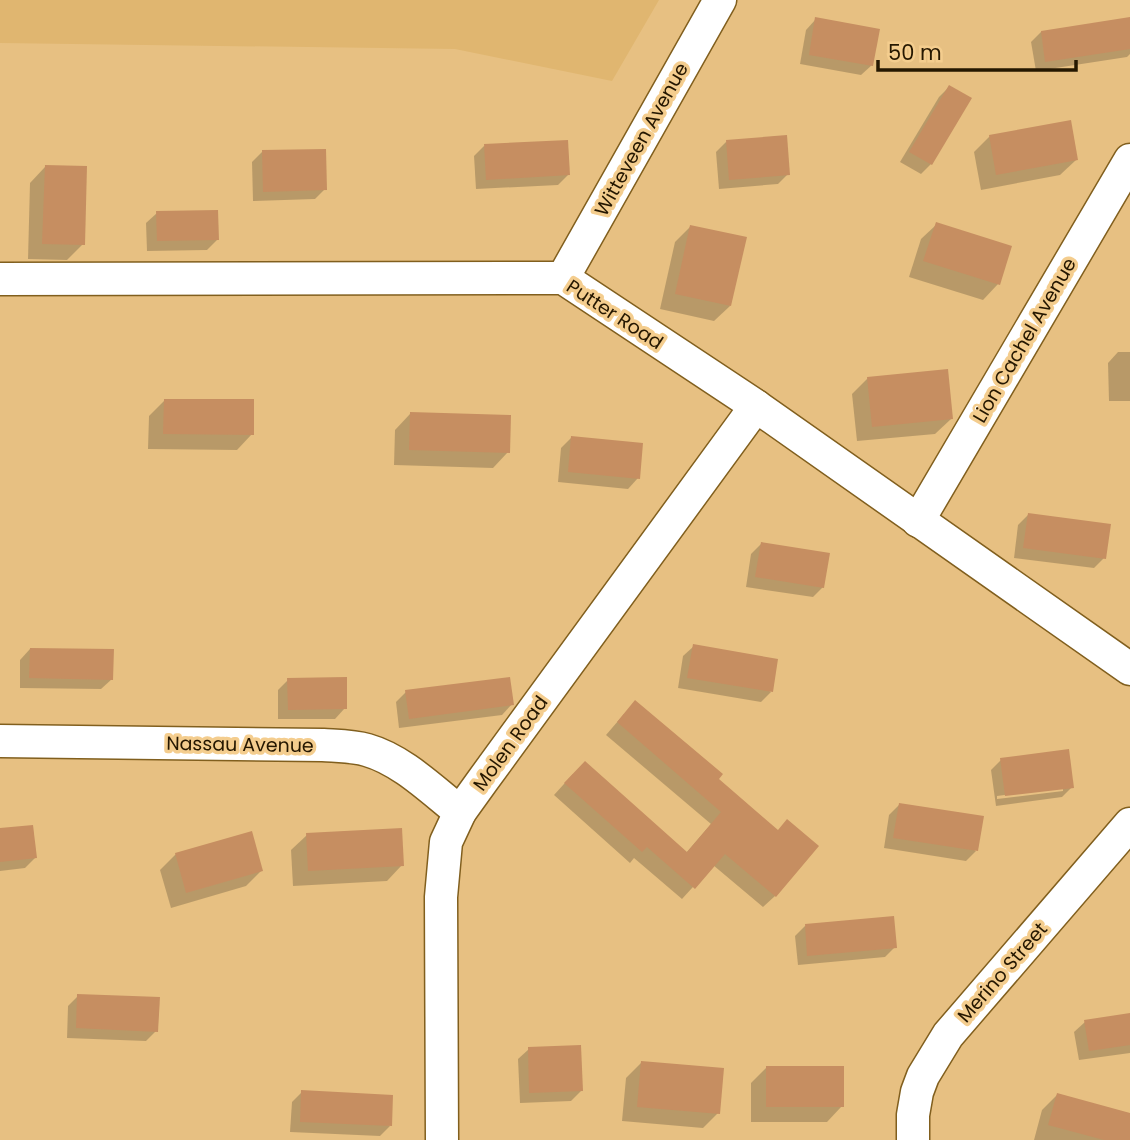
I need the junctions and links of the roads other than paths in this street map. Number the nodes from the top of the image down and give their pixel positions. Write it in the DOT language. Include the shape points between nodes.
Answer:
graph roads {
  1 [pos="720,0"];
  2 [pos="1130,160"];
  3 [pos="562,278"];
  4 [pos="0,279"];
  5 [pos="756,407"];
  6 [pos="918,521"];
  7 [pos="1130,669"];
  8 [pos="0,741"];
  9 [pos="460,812"];
  10 [pos="1130,824"];
  11 [pos="442,1140"];
  12 [pos="914,1140"];
  1 -- 3 [label="street, Witteveen Avenue"];
  2 -- 6 [label="street, Lion Cachel Avenue"];
  3 -- 4 [label="street, Putter Road"];
  3 -- 5 [label="street, Putter Road"];
  5 -- 6 [label="street, Putter Road"];
  5 -- 9 [label="street, Molen Road"];
  6 -- 7 [label="street, Putter Road"];
  8 -- 9 [label="street, Nassau Avenue" via="323,745 368,750 391,761"];
  9 -- 11 [label="street, Molen Road" via="446,842 443,871"];
  10 -- 12 [label="street, Merino Street" via="948,1035 917,1092"];
}
